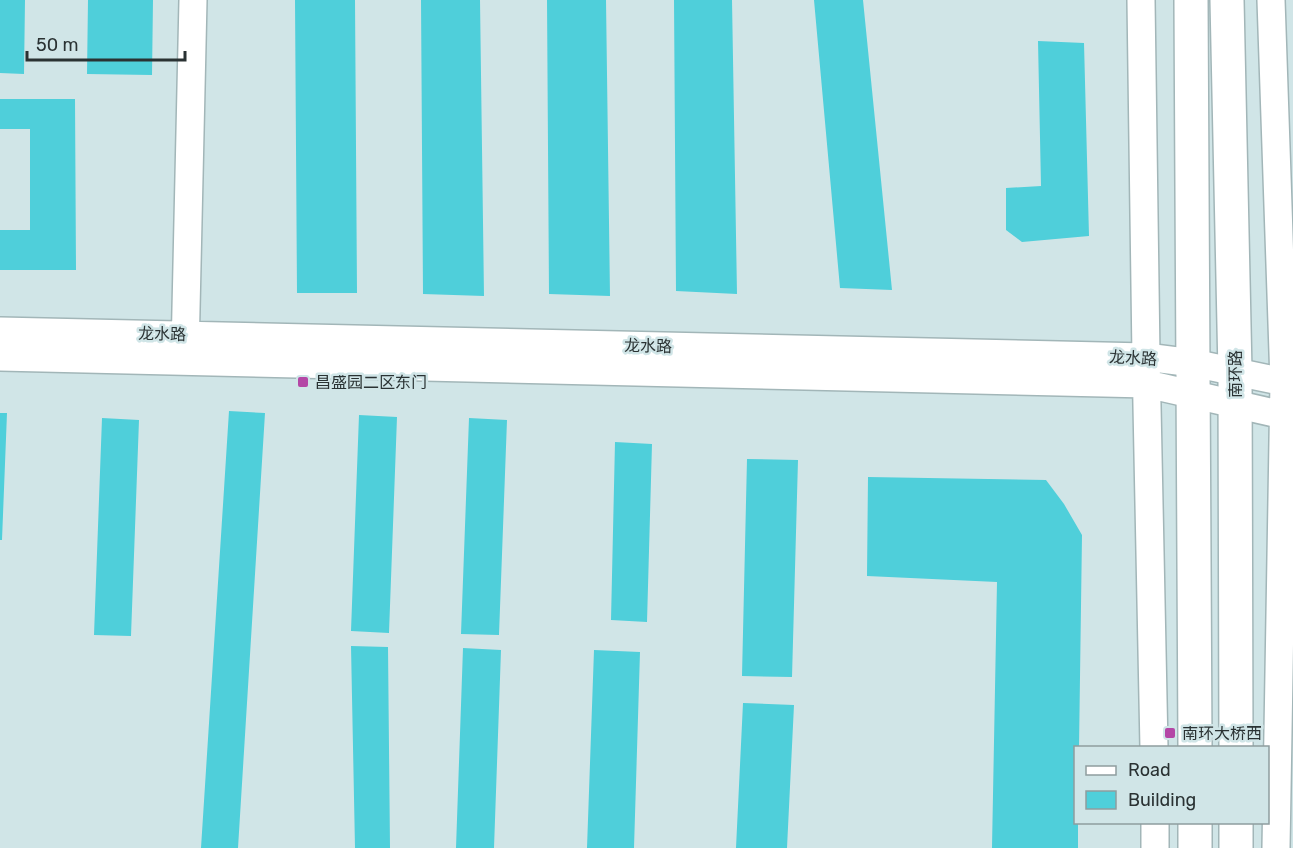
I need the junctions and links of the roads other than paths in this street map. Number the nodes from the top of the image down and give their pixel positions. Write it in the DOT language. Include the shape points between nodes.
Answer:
graph roads {
  1 [pos="193,0"];
  2 [pos="1141,0"];
  3 [pos="1191,0"];
  4 [pos="1227,0"];
  5 [pos="1271,0"];
  6 [pos="1283,43"];
  7 [pos="0,331"];
  8 [pos="186,334"];
  9 [pos="0,357"];
  10 [pos="1146,357"];
  11 [pos="185,361"];
  12 [pos="1236,372"];
  13 [pos="1193,379"];
  14 [pos="1288,382"];
  15 [pos="1147,384"];
  16 [pos="1235,404"];
  17 [pos="1288,415"];
  18 [pos="1154,746"];
  19 [pos="1194,746"];
  20 [pos="1236,746"];
  21 [pos="1155,824"];
  22 [pos="1195,824"];
  23 [pos="1236,824"];
  24 [pos="1155,848"];
  25 [pos="1195,848"];
  26 [pos="1236,848"];
  27 [pos="1276,848"];
  1 -- 8 [label="street"];
  2 -- 10 [label="street"];
  3 -- 13 [label="main road"];
  4 -- 12 [label="main road, 南环路"];
  5 -- 6 [label="street"];
  6 -- 14 [label="street"];
  7 -- 8 [label="street, 龙水路"];
  8 -- 10 [label="street, 龙水路"];
  8 -- 11 [label="street"];
  9 -- 11 [label="street, 龙水路"];
  10 -- 13 [label="street, 龙水路"];
  10 -- 15 [label="street"];
  11 -- 15 [label="street, 龙水路"];
  12 -- 13 [label="street, 龙水路"];
  12 -- 14 [label="street, 龙水路"];
  12 -- 16 [label="main road, 南环路"];
  13 -- 15 [label="street, 龙水路"];
  13 -- 16 [label="street"];
  13 -- 19 [label="main road"];
  14 -- 17 [label="street"];
  15 -- 18 [label="street"];
  16 -- 17 [label="street"];
  16 -- 20 [label="main road, 南环路"];
  17 -- 27 [label="street"];
  21 -- 24 [label="street"];
  22 -- 25 [label="main road"];
  23 -- 26 [label="main road"];
}
